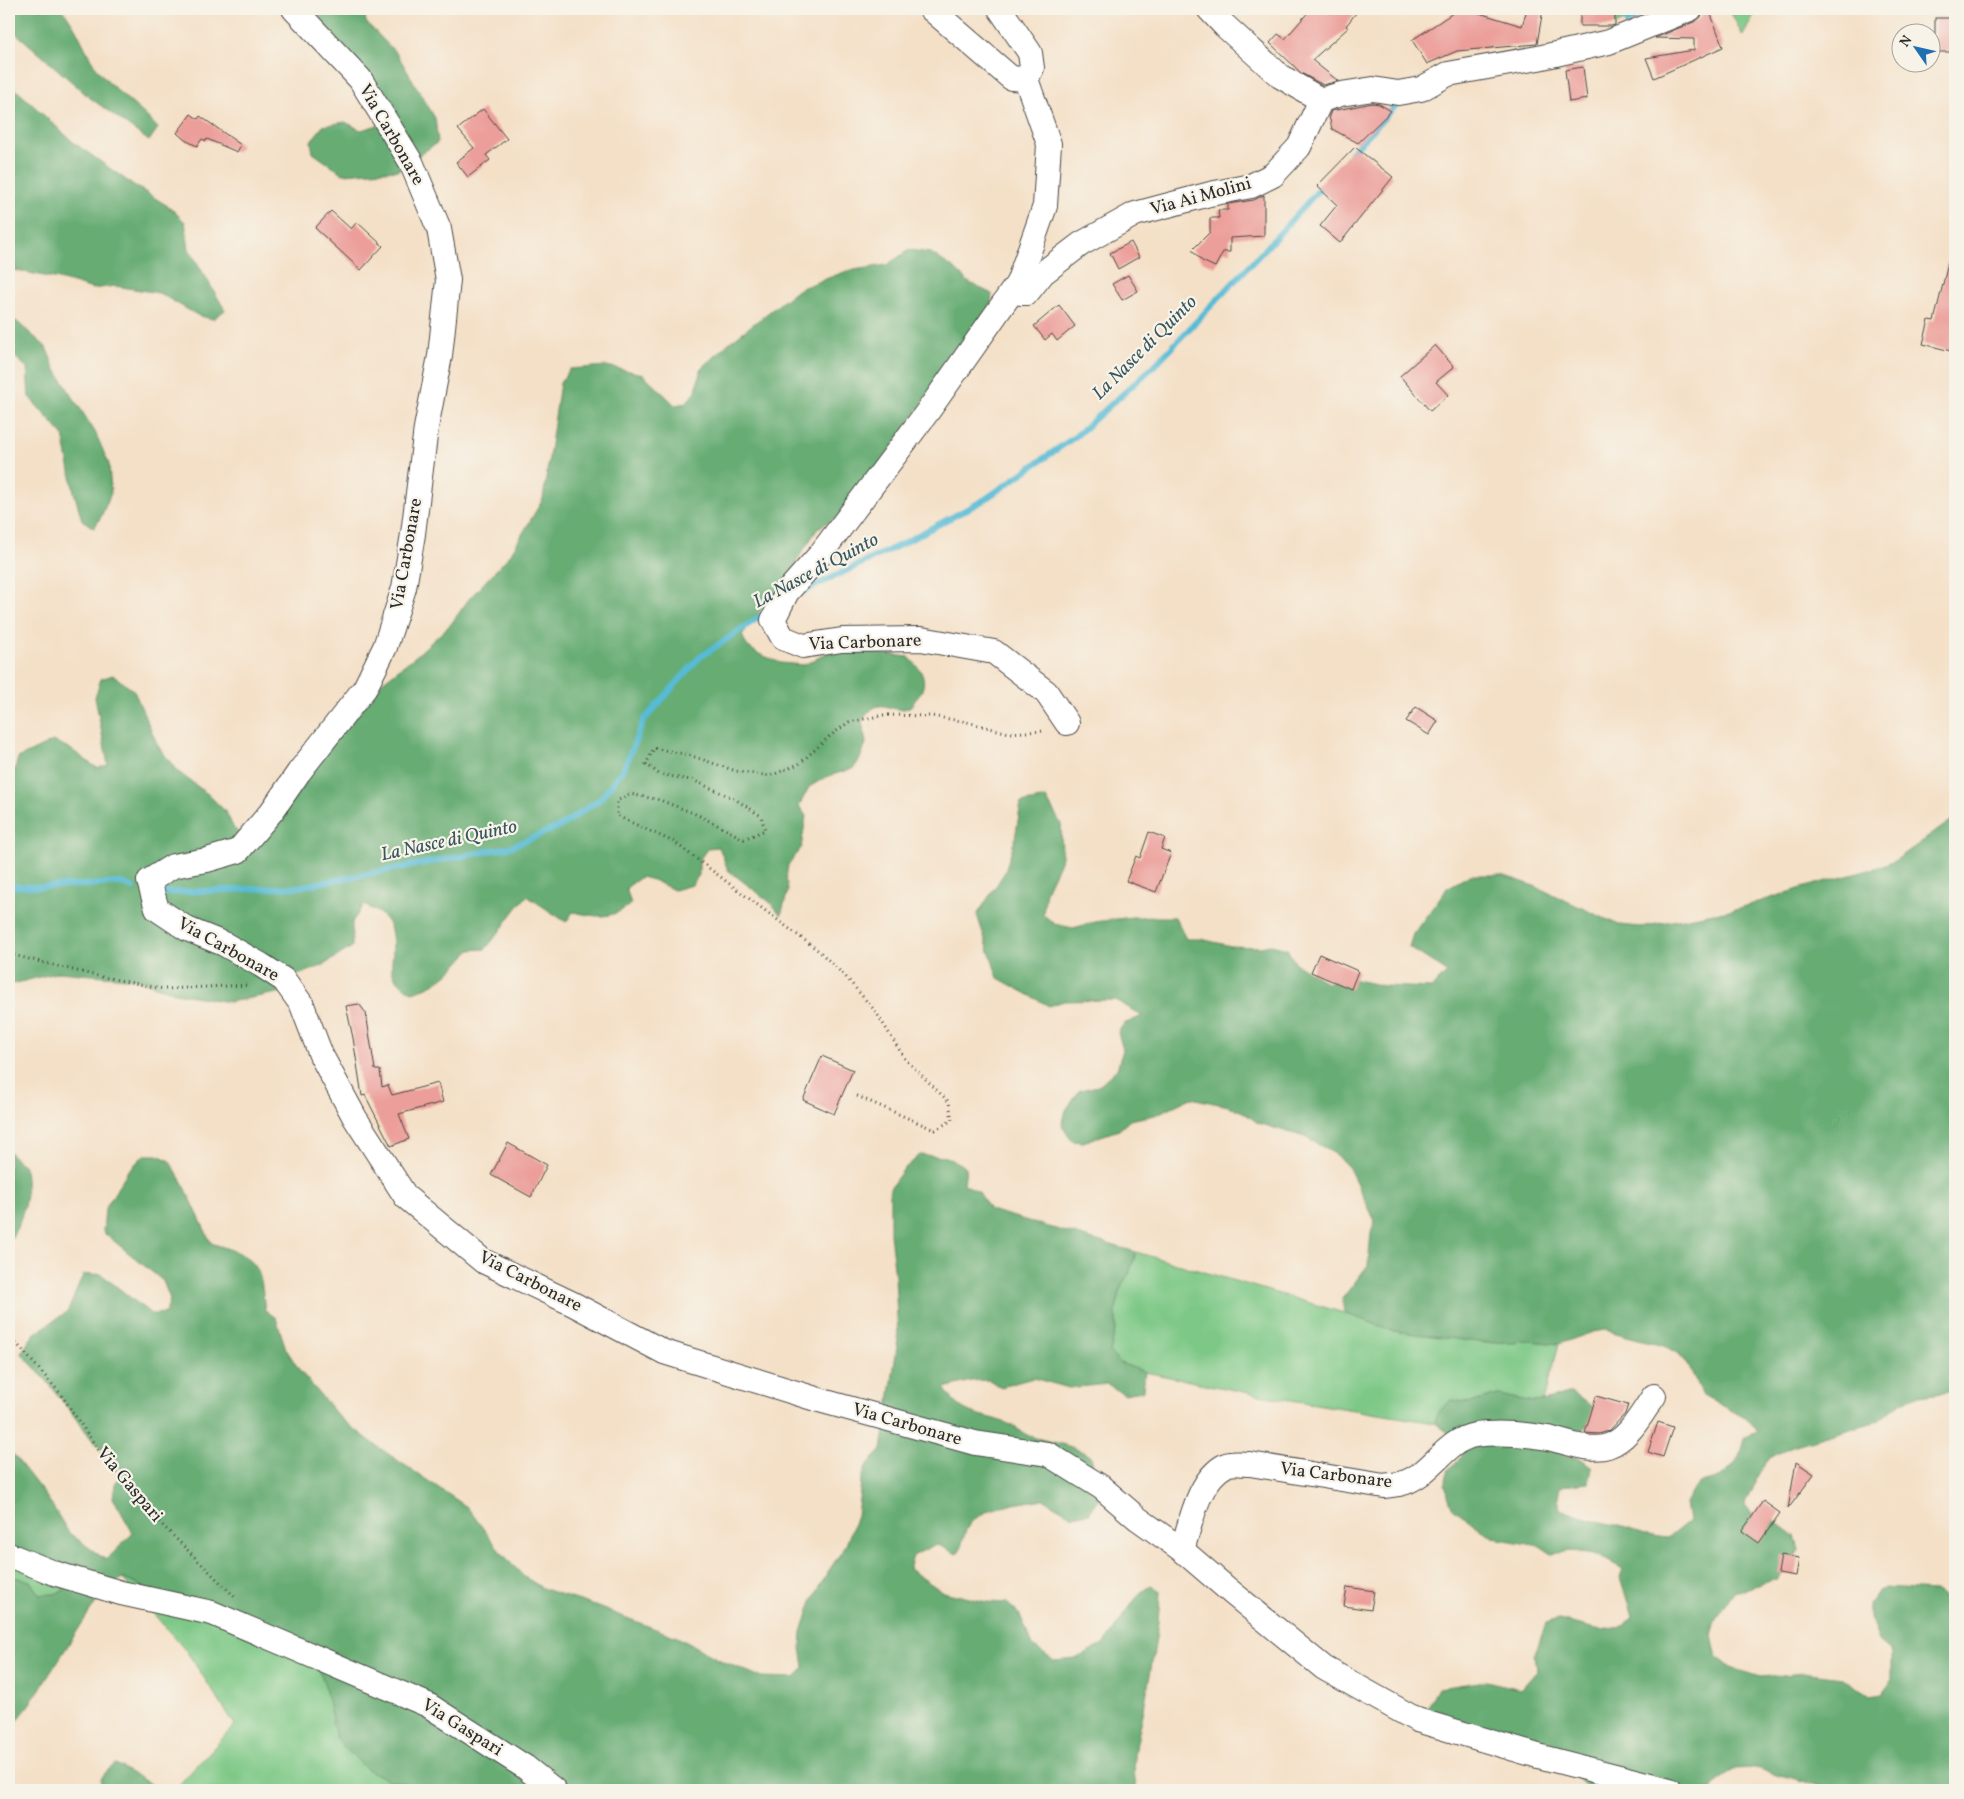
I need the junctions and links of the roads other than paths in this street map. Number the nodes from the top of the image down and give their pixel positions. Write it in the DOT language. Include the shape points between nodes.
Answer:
graph roads {
  1 [pos="294,9"];
  2 [pos="931,9"];
  3 [pos="1000,9"];
  4 [pos="1210,9"];
  5 [pos="1690,9"];
  6 [pos="1026,79"];
  7 [pos="1321,100"];
  8 [pos="1018,283"];
  9 [pos="1067,723"];
  10 [pos="1654,1396"];
  11 [pos="1182,1550"];
  12 [pos="9,1555"];
  13 [pos="554,1790"];
  14 [pos="1670,1790"];
  1 -- 11 [label="street, Via Carbonare" via="360,79 411,162 439,229 448,280 413,534 401,597 386,647 364,688 238,851 174,866 149,881 157,908 187,928 224,944 284,980 302,1005 321,1055 355,1118 406,1197 483,1262 664,1352 975,1444 1048,1454 1101,1487"];
  2 -- 6 [label="street" via="1011,78"];
  3 -- 6 [label="street" via="1030,52 1032,68"];
  4 -- 7 [label="street" via="1280,76"];
  5 -- 7 [label="street" via="1609,42 1448,74 1421,89 1398,93 1373,88"];
  6 -- 8 [label="street, Via Carbonare" via="1049,144 1045,206"];
  7 -- 8 [label="street, Via Ai Molini" via="1299,147 1273,175 1250,186 1135,214 1081,244 1043,273 1027,293 1021,293"];
  8 -- 9 [label="street, Via Carbonare" via="928,411 819,556 787,592 773,620 783,638 803,646 842,640 921,639 994,652 1046,692"];
  10 -- 11 [label="street, Via Carbonare" via="1622,1439 1607,1446 1584,1446 1519,1434 1472,1436 1452,1445 1419,1475 1401,1484 1384,1486 1250,1464 1228,1464 1215,1474 1200,1494"];
  11 -- 14 [label="street, Via Carbonare" via="1324,1668 1417,1720"];
  12 -- 13 [label="street, Via Gaspari" via="54,1573 121,1593 212,1613 411,1697 436,1710"];
}
